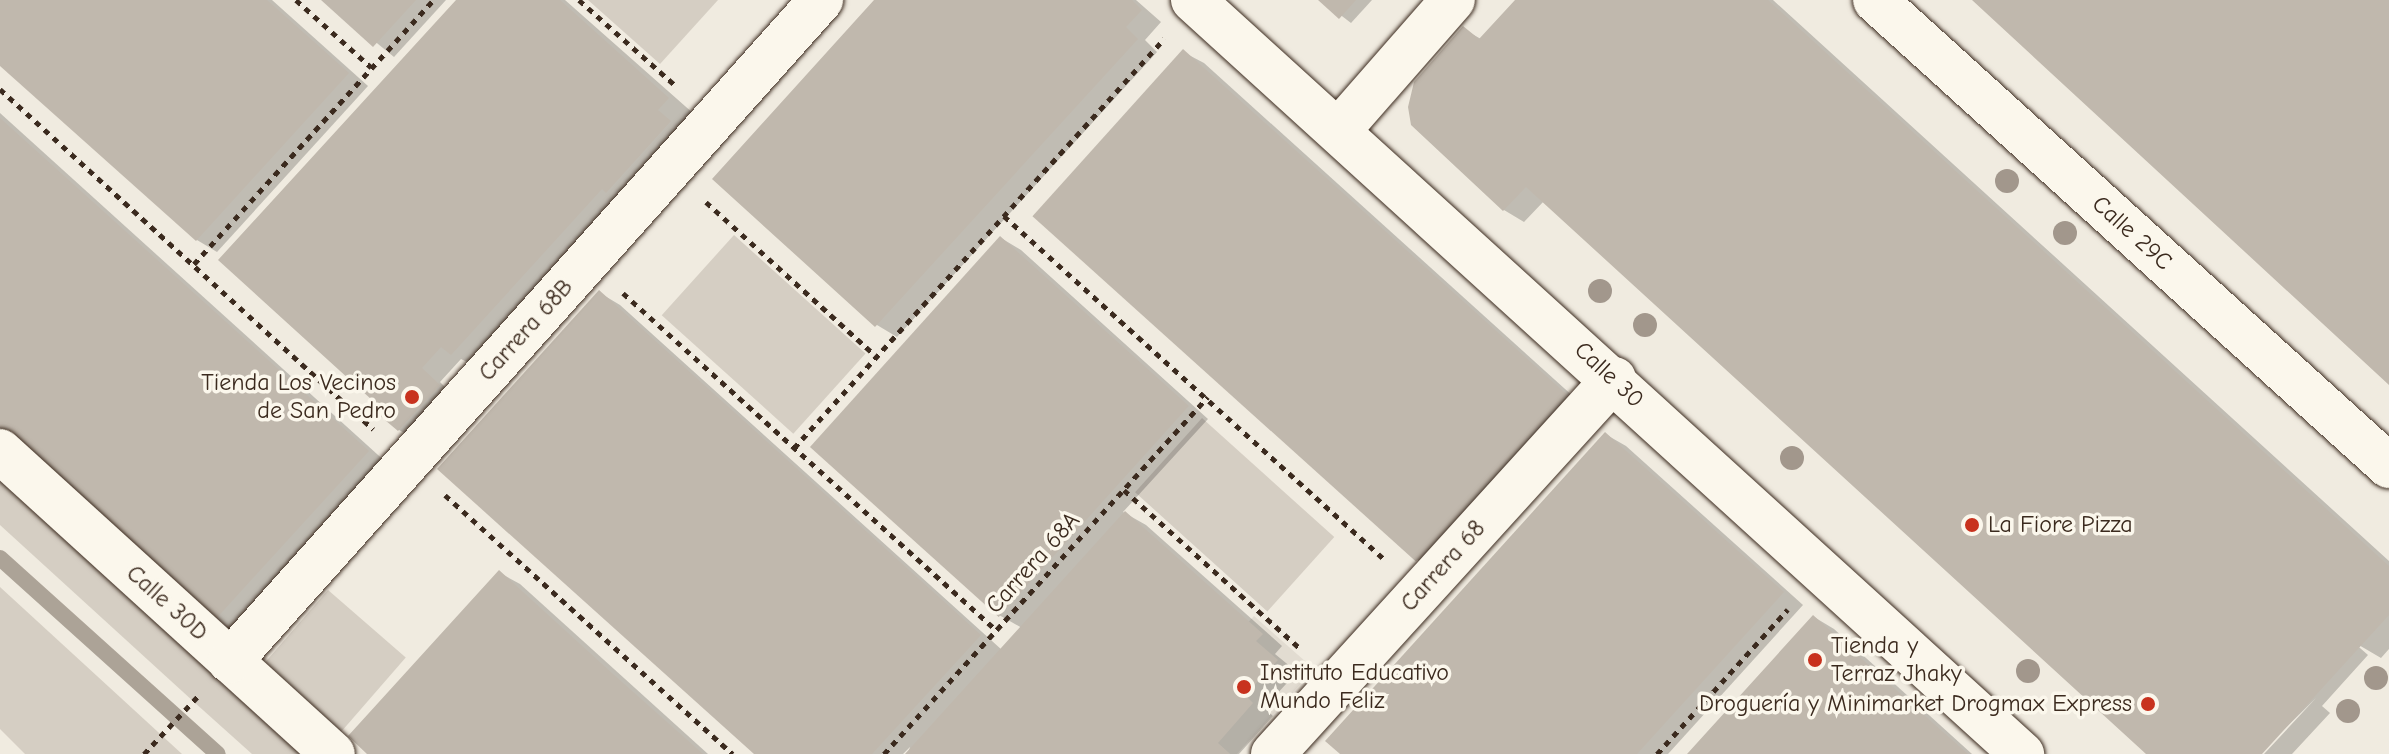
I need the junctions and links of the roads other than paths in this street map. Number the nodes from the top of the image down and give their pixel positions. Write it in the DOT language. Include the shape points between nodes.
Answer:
graph roads {
  1 [pos="821,0"];
  2 [pos="1453,0"];
  3 [pos="1875,0"];
  4 [pos="1195,1"];
  5 [pos="1339,130"];
  6 [pos="1614,379"];
  7 [pos="0,451"];
  8 [pos="2389,466"];
  9 [pos="217,676"];
  10 [pos="333,754"];
  11 [pos="1273,754"];
  12 [pos="2022,754"];
  1 -- 9 [label="street, Carrera 68B"];
  2 -- 5 [label="street"];
  3 -- 8 [label="street, Calle 29C"];
  4 -- 5 [label="street, Calle 30"];
  5 -- 6 [label="street, Calle 30"];
  6 -- 11 [label="street, Carrera 68"];
  6 -- 12 [label="street, Calle 30"];
  7 -- 9 [label="street, Calle 30D"];
  9 -- 10 [label="street, Calle 30D"];
}
